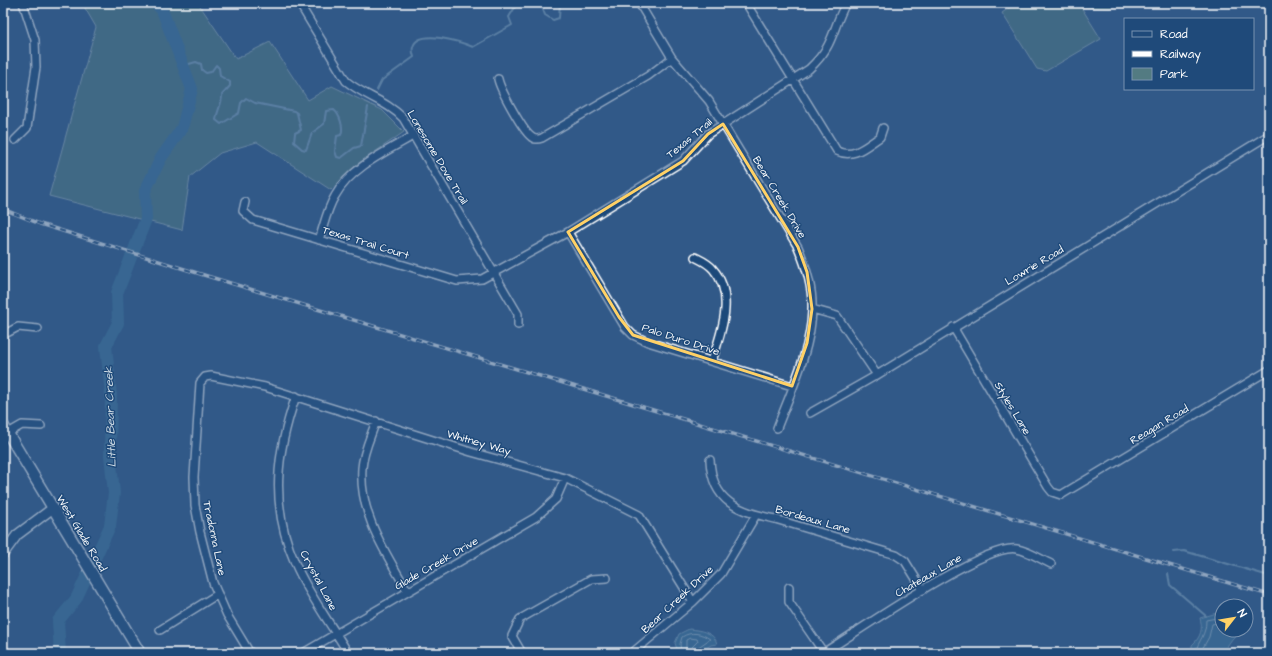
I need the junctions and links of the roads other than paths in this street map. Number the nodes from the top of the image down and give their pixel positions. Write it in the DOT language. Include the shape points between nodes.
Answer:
graph roads {
  1 [pos="23,3"];
  2 [pos="299,3"];
  3 [pos="639,3"];
  4 [pos="746,3"];
  5 [pos="846,3"];
  6 [pos="672,58"];
  7 [pos="498,79"];
  8 [pos="793,80"];
  9 [pos="723,124"];
  10 [pos="883,128"];
  11 [pos="1269,135"];
  12 [pos="413,136"];
  13 [pos="15,140"];
  14 [pos="245,202"];
  15 [pos="568,232"];
  16 [pos="319,240"];
  17 [pos="695,257"];
  18 [pos="494,272"];
  19 [pos="812,309"];
  20 [pos="518,325"];
  21 [pos="953,327"];
  22 [pos="38,329"];
  23 [pos="3,335"];
  24 [pos="712,361"];
  25 [pos="1269,370"];
  26 [pos="877,375"];
  27 [pos="209,376"];
  28 [pos="792,386"];
  29 [pos="296,396"];
  30 [pos="810,413"];
  31 [pos="376,421"];
  32 [pos="41,426"];
  33 [pos="777,428"];
  34 [pos="5,431"];
  35 [pos="710,460"];
  36 [pos="565,478"];
  37 [pos="1059,494"];
  38 [pos="53,508"];
  39 [pos="756,515"];
  40 [pos="3,554"];
  41 [pos="1051,564"];
  42 [pos="607,578"];
  43 [pos="789,587"];
  44 [pos="923,590"];
  45 [pos="408,592"];
  46 [pos="218,594"];
  47 [pos="693,602"];
  48 [pos="160,630"];
  49 [pos="336,633"];
  50 [pos="140,653"];
  51 [pos="250,653"];
  52 [pos="303,653"];
  53 [pos="348,653"];
  54 [pos="522,653"];
  55 [pos="632,653"];
  56 [pos="823,653"];
  1 -- 13 [label="street" via="35,40 36,67 27,128"];
  2 -- 12 [label="street, Lonesome Dove Trail" via="346,81 355,89 394,108"];
  3 -- 6 [label="street, Bear Creek Drive"];
  4 -- 8 [label="street"];
  5 -- 8 [label="street, Texas Trail" via="839,15 832,40 821,58"];
  6 -- 7 [label="street" via="648,76 542,138 533,138 526,132"];
  6 -- 9 [label="street, Bear Creek Drive" via="701,90"];
  8 -- 9 [label="street, Texas Trail"];
  8 -- 10 [label="street" via="837,151 853,154 880,137"];
  9 -- 15 [label="street, Texas Trail" via="708,134 683,161"];
  9 -- 19 [label="street, Bear Creek Drive" via="798,247 806,272"];
  11 -- 21 [label="street, Lowrie Road"];
  12 -- 16 [label="street" via="346,180 335,194"];
  12 -- 18 [label="street, Lonesome Dove Trail"];
  14 -- 16 [label="street, Texas Trail Court" via="243,211 253,220"];
  15 -- 18 [label="street, Texas Trail"];
  15 -- 24 [label="street, Palo Duro Drive" via="618,317 632,335"];
  16 -- 18 [label="street, Texas Trail Court" via="457,281 482,279"];
  17 -- 24 [label="street" via="713,269 724,296 724,318"];
  18 -- 20 [label="street, Lonesome Dove Trail" via="518,314"];
  19 -- 26 [label="street" via="837,316"];
  19 -- 28 [label="street, Bear Creek Drive" via="807,343"];
  21 -- 26 [label="street, Lowrie Road"];
  21 -- 37 [label="street, Styles Lane" via="1048,487 1052,492"];
  22 -- 23 [label="street" via="18,327"];
  24 -- 28 [label="street, Palo Duro Drive"];
  25 -- 37 [label="street, Reagan Road" via="1067,492"];
  26 -- 30 [label="street, Lowrie Road"];
  27 -- 29 [label="street, Whitney Way"];
  27 -- 46 [label="street, Tradonna Lane" via="200,383 194,477 195,505 201,539"];
  28 -- 33 [label="street, Bear Creek Drive"];
  29 -- 31 [label="street, Whitney Way"];
  29 -- 49 [label="street, Crystal Lane" via="278,464 282,524 295,564"];
  31 -- 36 [label="street, Whitney Way" via="471,452"];
  31 -- 45 [label="street" via="362,467 365,505 371,524"];
  32 -- 34 [label="street" via="22,425"];
  34 -- 38 [label="main road, West Glade Road"];
  35 -- 39 [label="street, Bordeaux Lane" via="714,483 722,495 734,506"];
  36 -- 45 [label="street, Glade Creek Drive" via="556,499 536,517"];
  36 -- 47 [label="street, Whitney Way" via="639,515"];
  38 -- 40 [label="street" via="17,535"];
  38 -- 50 [label="main road, West Glade Road"];
  39 -- 44 [label="street, Bordeaux Lane" via="896,555 905,561"];
  39 -- 47 [label="street, Bear Creek Drive" via="721,574"];
  41 -- 44 [label="street, Chateaux Lane" via="1017,548 1000,550"];
  42 -- 54 [label="street" via="591,579 520,619 512,636"];
  43 -- 56 [label="street" via="789,602"];
  44 -- 56 [label="street, Chateaux Lane"];
  45 -- 49 [label="street, Glade Creek Drive"];
  46 -- 48 [label="street"];
  46 -- 51 [label="street, Tradonna Lane" via="227,615"];
  47 -- 55 [label="street, Bear Creek Drive"];
  49 -- 52 [label="street, Glade Creek Drive"];
  49 -- 53 [label="street, Crystal Lane"];
}
